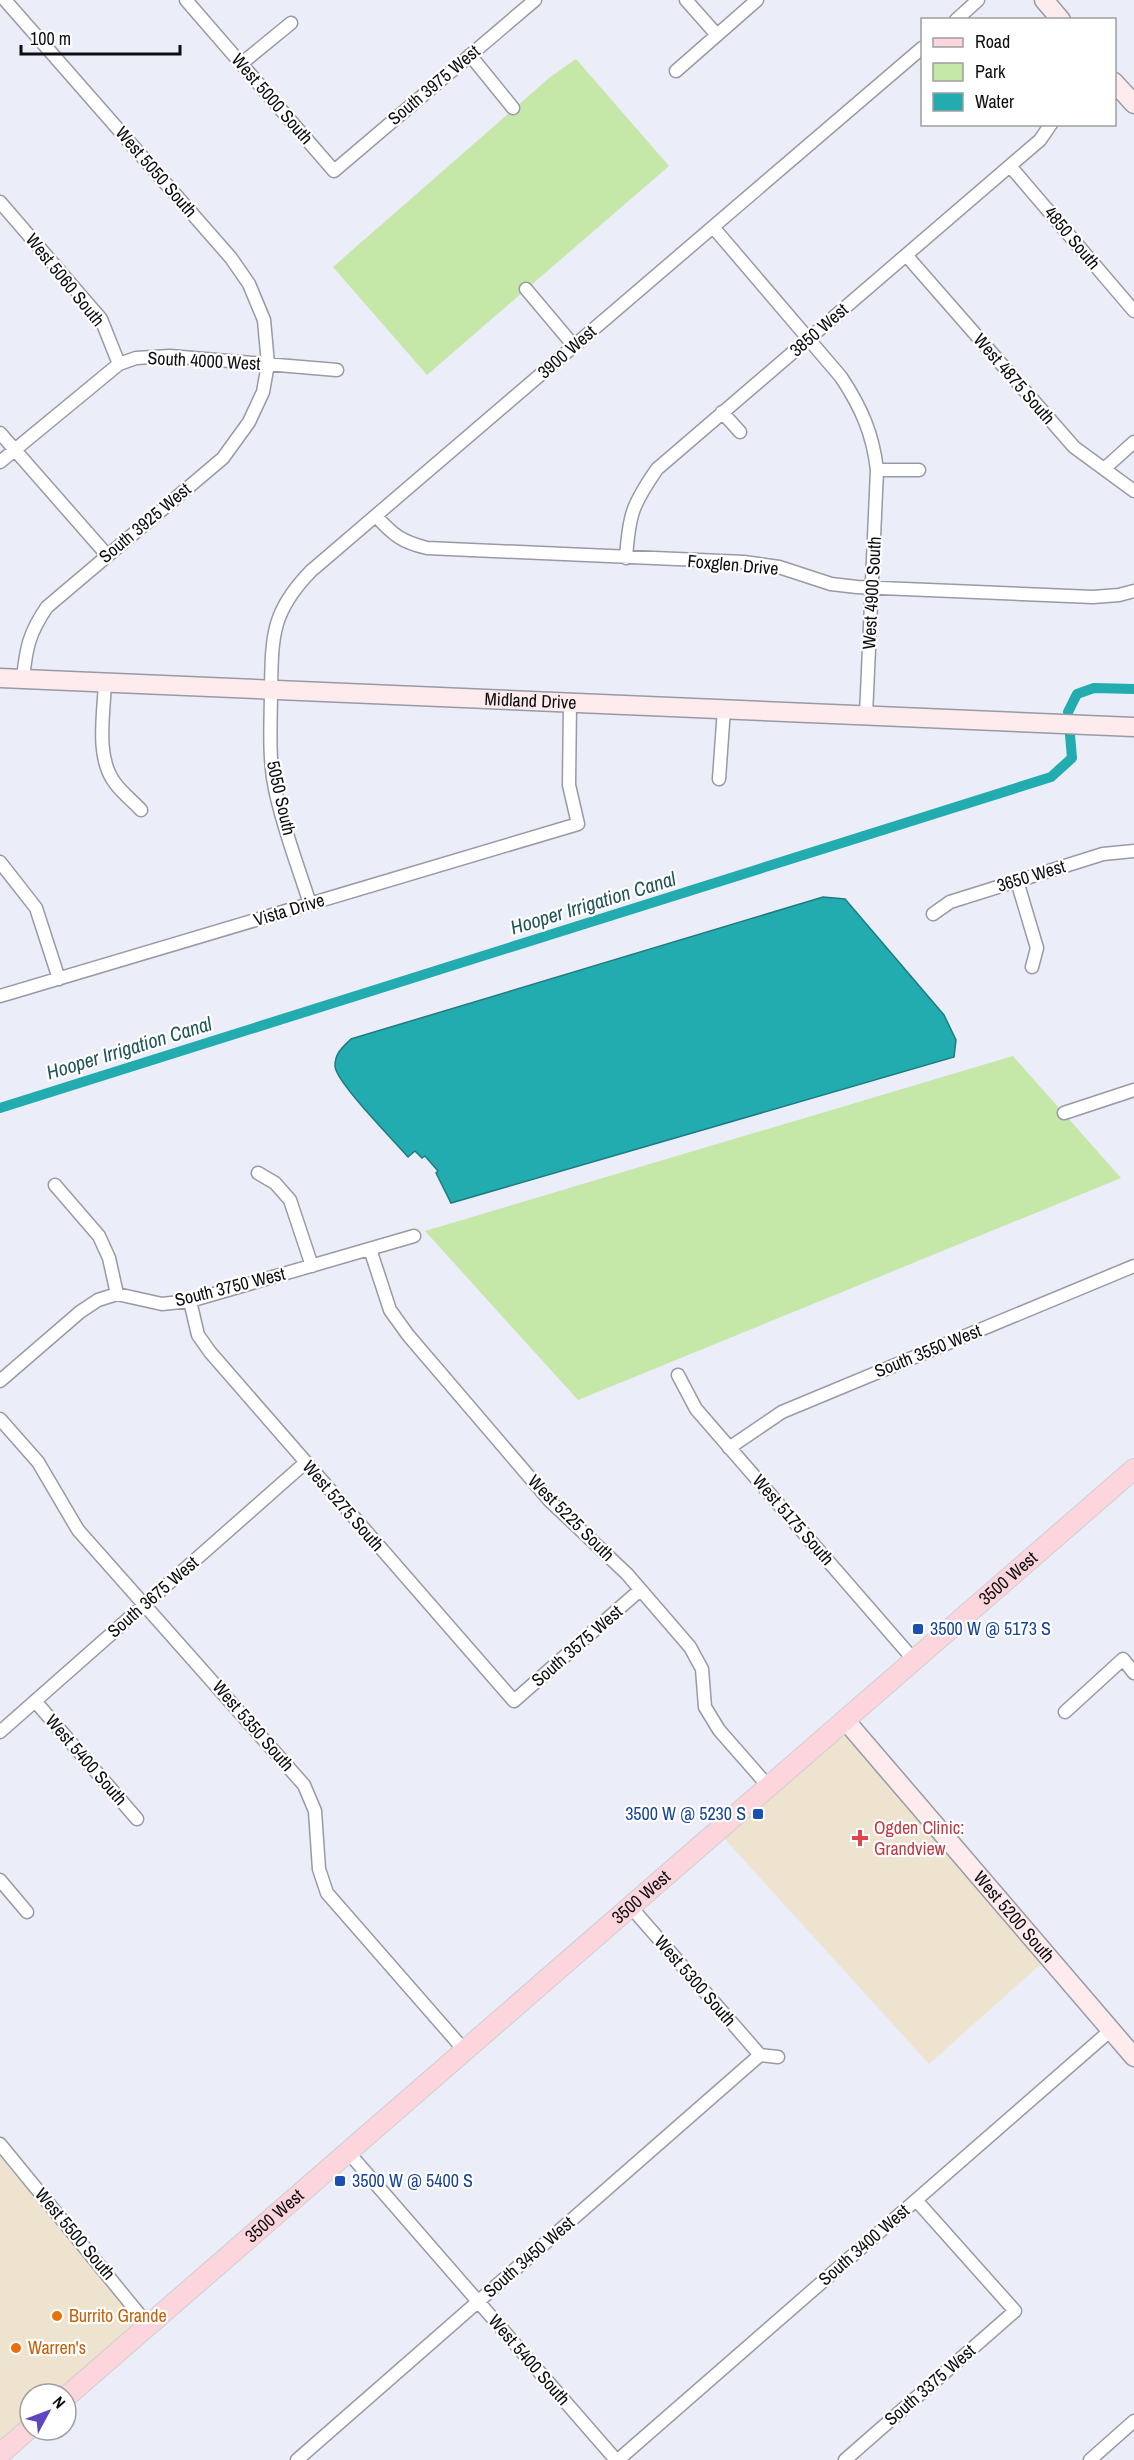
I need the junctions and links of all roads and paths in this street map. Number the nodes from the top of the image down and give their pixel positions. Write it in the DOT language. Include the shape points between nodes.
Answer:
graph roads {
  1 [pos="5,0"];
  2 [pos="186,0"];
  3 [pos="535,0"];
  4 [pos="686,0"];
  5 [pos="757,0"];
  6 [pos="978,0"];
  7 [pos="1044,0"];
  8 [pos="958,18"];
  9 [pos="1059,18"];
  10 [pos="291,23"];
  11 [pos="717,35"];
  12 [pos="921,49"];
  13 [pos="470,55"];
  14 [pos="241,64"];
  15 [pos="676,71"];
  16 [pos="1116,84"];
  17 [pos="1134,104"];
  18 [pos="513,108"];
  19 [pos="1050,126"];
  20 [pos="1010,166"];
  21 [pos="334,171"];
  22 [pos="0,202"];
  23 [pos="713,227"];
  24 [pos="906,255"];
  25 [pos="526,289"];
  26 [pos="1134,311"];
  27 [pos="808,339"];
  28 [pos="574,346"];
  29 [pos="119,364"];
  30 [pos="268,364"];
  31 [pos="337,370"];
  32 [pos="722,412"];
  33 [pos="740,432"];
  34 [pos="0,433"];
  35 [pos="1134,442"];
  36 [pos="15,450"];
  37 [pos="0,462"];
  38 [pos="1104,469"];
  39 [pos="877,470"];
  40 [pos="919,470"];
  41 [pos="1134,491"];
  42 [pos="376,516"];
  43 [pos="107,555"];
  44 [pos="626,558"];
  45 [pos="872,588"];
  46 [pos="1134,591"];
  47 [pos="0,678"];
  48 [pos="23,679"];
  49 [pos="105,682"];
  50 [pos="272,690"];
  51 [pos="570,703"];
  52 [pos="724,710"];
  53 [pos="866,715"];
  54 [pos="1134,727"];
  55 [pos="719,779"];
  56 [pos="141,810"];
  57 [pos="1134,851"];
  58 [pos="0,862"];
  59 [pos="1017,881"];
  60 [pos="310,904"];
  61 [pos="933,914"];
  62 [pos="1032,967"];
  63 [pos="58,979"];
  64 [pos="0,996"];
  65 [pos="1134,1090"];
  66 [pos="1064,1113"];
  67 [pos="258,1173"];
  68 [pos="55,1185"];
  69 [pos="414,1236"];
  70 [pos="370,1249"];
  71 [pos="312,1266"];
  72 [pos="1134,1266"];
  73 [pos="117,1294"];
  74 [pos="190,1302"];
  75 [pos="678,1376"];
  76 [pos="0,1381"];
  77 [pos="0,1419"];
  78 [pos="729,1448"];
  79 [pos="305,1462"];
  80 [pos="1134,1469"];
  81 [pos="640,1590"];
  82 [pos="145,1604"];
  83 [pos="914,1660"];
  84 [pos="1134,1673"];
  85 [pos="35,1701"];
  86 [pos="514,1701"];
  87 [pos="1065,1712"];
  88 [pos="846,1721"];
  89 [pos="0,1732"];
  90 [pos="769,1787"];
  91 [pos="137,1819"];
  92 [pos="0,1880"];
  93 [pos="630,1906"];
  94 [pos="27,1912"];
  95 [pos="1111,2031"];
  96 [pos="465,2051"];
  97 [pos="760,2055"];
  98 [pos="778,2057"];
  99 [pos="1134,2057"];
  100 [pos="0,2144"];
  101 [pos="348,2152"];
  102 [pos="915,2200"];
  103 [pos="478,2302"];
  104 [pos="148,2325"];
  105 [pos="78,2386"];
  106 [pos="1134,2421"];
  107 [pos="18,2438"];
  108 [pos="0,2454"];
  109 [pos="297,2460"];
  110 [pos="617,2460"];
  111 [pos="845,2460"];
  112 [pos="1090,2460"];
  1 -- 30 [label="street, West 5050 South" via="231,258 249,284 264,320"];
  2 -- 14 [label="street, West 5000 South"];
  3 -- 13 [label="street, South 3975 West"];
  4 -- 11 [label="street"];
  5 -- 11 [label="street"];
  6 -- 8 [label="street"];
  7 -- 9 [label="street"];
  10 -- 14 [label="street"];
  11 -- 15 [label="street"];
  12 -- 23 [label="street, 3900 West"];
  13 -- 18 [label="street"];
  13 -- 21 [label="street, South 3975 West"];
  14 -- 21 [label="street, West 5000 South"];
  16 -- 17 [label="street"];
  19 -- 20 [label="street, 3850 West"];
  20 -- 24 [label="street, 3850 West"];
  20 -- 26 [label="street, 4850 South"];
  22 -- 29 [label="street, West 5060 South" via="101,319"];
  23 -- 27 [label="street, West 4900 South"];
  23 -- 28 [label="street, 3900 West"];
  24 -- 27 [label="street, 3850 West"];
  24 -- 38 [label="street, West 4875 South" via="1074,447"];
  25 -- 28 [label="street"];
  27 -- 32 [label="street, 3850 West"];
  27 -- 39 [label="street, West 4900 South" via="856,399 874,444"];
  28 -- 42 [label="street, 3900 West"];
  29 -- 30 [label="street, South 4000 West" via="136,358 170,356"];
  29 -- 36 [label="street, South 4000 West"];
  30 -- 31 [label="street, South 4000 West"];
  30 -- 43 [label="street, South 3925 West" via="263,392 249,422 223,458"];
  32 -- 33 [label="street"];
  32 -- 44 [label="street, 3850 West" via="657,469 638,496 629,520"];
  34 -- 36 [label="street"];
  35 -- 38 [label="street"];
  36 -- 37 [label="street, South 4000 West"];
  36 -- 43 [label="street"];
  38 -- 41 [label="street, West 4875 South"];
  39 -- 40 [label="street"];
  39 -- 45 [label="street, West 4900 South"];
  42 -- 44 [label="street, Foxglen Drive" via="399,538 427,548"];
  42 -- 50 [label="street, 3900 West" via="292,590 276,626"];
  43 -- 48 [label="street, South 3925 West" via="47,607 33,626 25,650"];
  44 -- 45 [label="street, Foxglen Drive" via="744,562 780,567 831,584"];
  45 -- 46 [label="street, Foxglen Drive" via="1093,597"];
  45 -- 53 [label="street, West 4900 South"];
  47 -- 48 [label="street, Midland Drive"];
  48 -- 49 [label="street, Midland Drive"];
  49 -- 50 [label="street, Midland Drive"];
  49 -- 56 [label="street" via="106,762 114,782"];
  50 -- 51 [label="street, Midland Drive"];
  50 -- 60 [label="street, 5050 South" via="270,744 275,789"];
  51 -- 52 [label="street, Midland Drive"];
  51 -- 60 [label="street, Vista Drive" via="569,785 578,824"];
  52 -- 53 [label="street, Midland Drive"];
  52 -- 55 [label="street"];
  53 -- 54 [label="street, Midland Drive"];
  57 -- 59 [label="street, 3650 West" via="1103,854"];
  58 -- 63 [label="street" via="36,908"];
  59 -- 61 [label="street, 3650 West" via="950,902"];
  59 -- 62 [label="street" via="1037,948"];
  60 -- 63 [label="street, Vista Drive"];
  63 -- 64 [label="street, Vista Drive"];
  65 -- 66 [label="street"];
  67 -- 71 [label="street" via="275,1183 290,1200"];
  68 -- 73 [label="street" via="99,1236 109,1258"];
  69 -- 70 [label="street, South 3750 West"];
  70 -- 71 [label="street, South 3750 West"];
  70 -- 81 [label="street, West 5225 South" via="390,1310 408,1335 550,1501"];
  71 -- 74 [label="street, South 3750 West"];
  72 -- 78 [label="street, South 3550 West" via="782,1412"];
  73 -- 74 [label="street, South 3750 West" via="162,1304"];
  73 -- 76 [label="street" via="80,1312"];
  74 -- 79 [label="street, West 5275 South" via="198,1335 210,1353"];
  75 -- 78 [label="street, West 5175 South" via="696,1408"];
  77 -- 82 [label="street, West 5350 South" via="38,1462 78,1530"];
  78 -- 83 [label="street, West 5175 South"];
  79 -- 82 [label="street, South 3675 West"];
  79 -- 86 [label="street, West 5275 South"];
  80 -- 83 [label="main road, 3500 West"];
  81 -- 86 [label="street, South 3575 West"];
  81 -- 90 [label="street, West 5225 South" via="690,1647 702,1669 705,1707"];
  82 -- 85 [label="street, South 3675 West"];
  82 -- 96 [label="street, West 5350 South" via="304,1785 315,1811 319,1869 327,1893"];
  83 -- 88 [label="main road, 3500 West"];
  84 -- 87 [label="street" via="1123,1659"];
  85 -- 89 [label="street, South 3675 West"];
  85 -- 91 [label="street, West 5400 South"];
  88 -- 90 [label="main road, 3500 West"];
  88 -- 95 [label="street, West 5200 South"];
  90 -- 93 [label="main road, 3500 West"];
  92 -- 94 [label="street"];
  93 -- 96 [label="main road, 3500 West"];
  93 -- 97 [label="street, West 5300 South"];
  95 -- 99 [label="street, West 5200 South"];
  95 -- 102 [label="street, South 3400 West"];
  96 -- 101 [label="main road, 3500 West"];
  97 -- 98 [label="street"];
  97 -- 103 [label="street, South 3450 West"];
  100 -- 104 [label="street, West 5500 South"];
  101 -- 103 [label="street, West 5400 South"];
  101 -- 104 [label="main road, 3500 West"];
  102 -- 110 [label="street, South 3400 West"];
  102 -- 111 [label="street, South 3375 West" via="1015,2311"];
  103 -- 109 [label="street, South 3450 West"];
  103 -- 110 [label="street, West 5400 South"];
  104 -- 105 [label="main road, 3500 West"];
  106 -- 112 [label="street"];
  107 -- 108 [label="main road"];
}
